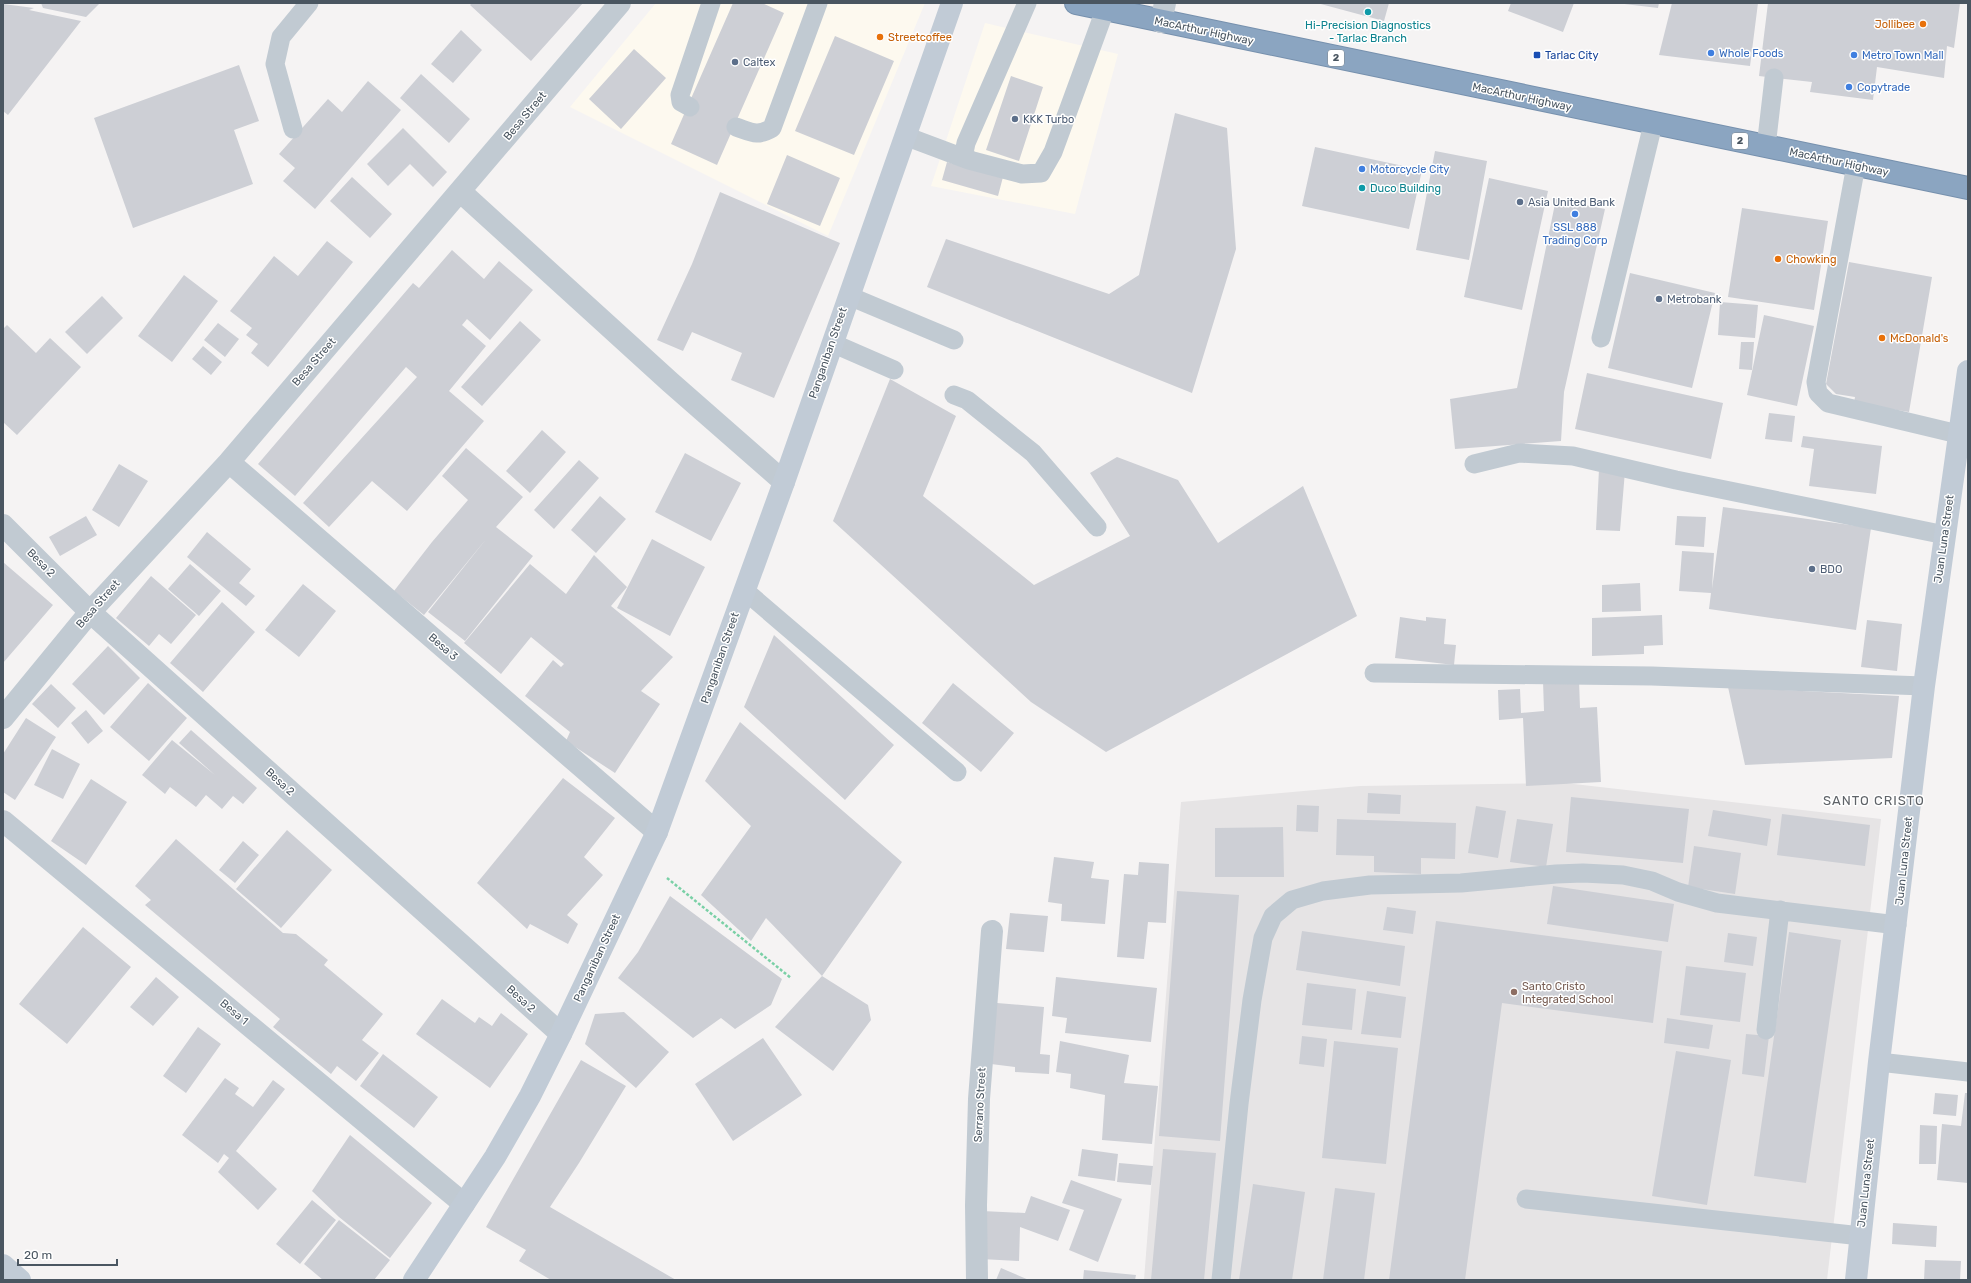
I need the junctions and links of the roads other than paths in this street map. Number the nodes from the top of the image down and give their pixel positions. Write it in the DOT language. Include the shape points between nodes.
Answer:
graph roads {
  1 [pos="309,3"];
  2 [pos="620,3"];
  3 [pos="711,3"];
  4 [pos="818,3"];
  5 [pos="952,3"];
  6 [pos="1027,3"];
  7 [pos="1076,3"];
  8 [pos="1105,10"];
  9 [pos="1163,13"];
  10 [pos="1774,78"];
  11 [pos="690,107"];
  12 [pos="1653,124"];
  13 [pos="736,127"];
  14 [pos="293,129"];
  15 [pos="905,136"];
  16 [pos="1766,147"];
  17 [pos="968,160"];
  18 [pos="1856,165"];
  19 [pos="1968,188"];
  20 [pos="461,192"];
  21 [pos="849,296"];
  22 [pos="1601,338"];
  23 [pos="954,340"];
  24 [pos="832,343"];
  25 [pos="894,370"];
  26 [pos="1968,371"];
  27 [pos="954,395"];
  28 [pos="1958,434"];
  29 [pos="229,462"];
  30 [pos="1474,464"];
  31 [pos="784,482"];
  32 [pos="3,525"];
  33 [pos="1097,527"];
  34 [pos="1945,536"];
  35 [pos="744,590"];
  36 [pos="90,612"];
  37 [pos="1374,673"];
  38 [pos="1924,686"];
  39 [pos="3,718"];
  40 [pos="957,772"];
  41 [pos="3,821"];
  42 [pos="656,832"];
  43 [pos="1780,910"];
  44 [pos="1897,925"];
  45 [pos="992,931"];
  46 [pos="1766,1030"];
  47 [pos="561,1034"];
  48 [pos="1879,1062"];
  49 [pos="1968,1072"];
  50 [pos="1526,1199"];
  51 [pos="464,1204"];
  52 [pos="1861,1236"];
  53 [pos="3,1265"];
  54 [pos="20,1280"];
  55 [pos="414,1280"];
  56 [pos="977,1280"];
  57 [pos="1221,1280"];
  58 [pos="1856,1280"];
  1 -- 14 [label="lane" via="281,37 275,64"];
  2 -- 20 [label="street, Besa Street"];
  3 -- 11 [label="lane" via="680,95 681,102"];
  4 -- 13 [label="lane" via="772,128 763,133 754,133"];
  5 -- 15 [label="street, Panganiban Street"];
  6 -- 17 [label="lane" via="966,143 964,153"];
  7 -- 8 [label="highway, MacArthur Highway / 2"];
  8 -- 9 [label="highway, MacArthur Highway / 2"];
  8 -- 17 [label="lane" via="1056,145 1041,173 1022,174"];
  9 -- 12 [label="highway, MacArthur Highway / 2"];
  10 -- 16 [label="lane"];
  12 -- 16 [label="highway, MacArthur Highway / 2"];
  12 -- 22 [label="lane"];
  15 -- 17 [label="lane"];
  15 -- 21 [label="street, Panganiban Street"];
  16 -- 18 [label="highway, MacArthur Highway / 2"];
  18 -- 19 [label="highway, MacArthur Highway / 2"];
  18 -- 28 [label="lane" via="1816,382 1818,393 1828,403"];
  20 -- 29 [label="street, Besa Street"];
  20 -- 31 [label="street"];
  21 -- 23 [label="lane"];
  21 -- 24 [label="street, Panganiban Street"];
  24 -- 25 [label="lane"];
  24 -- 31 [label="street, Panganiban Street"];
  26 -- 28 [label="street, Juan Luna Street"];
  27 -- 33 [label="lane" via="967,400 1033,453"];
  28 -- 34 [label="street, Juan Luna Street"];
  29 -- 36 [label="street, Besa Street"];
  29 -- 42 [label="street, Besa 3"];
  30 -- 34 [label="lane" via="1519,453 1573,456"];
  31 -- 35 [label="street, Panganiban Street"];
  32 -- 36 [label="street, Besa 2"];
  34 -- 38 [label="street, Juan Luna Street"];
  35 -- 40 [label="lane"];
  35 -- 42 [label="street, Panganiban Street"];
  36 -- 39 [label="street, Besa Street"];
  36 -- 47 [label="street, Besa 2"];
  37 -- 38 [label="lane" via="1652,676"];
  38 -- 44 [label="street, Juan Luna Street"];
  41 -- 51 [label="street, Besa 1"];
  42 -- 47 [label="street, Panganiban Street"];
  43 -- 44 [label="lane"];
  43 -- 46 [label="lane"];
  43 -- 57 [label="lane" via="1717,903 1678,892 1652,881 1623,875 1583,873 1460,883 1370,885 1323,891 1292,900 1273,916 1263,938 1252,1000 1240,1097"];
  44 -- 48 [label="street, Juan Luna Street"];
  45 -- 56 [label="street, Serrano Street" via="979,1099"];
  47 -- 51 [label="street, Panganiban Street" via="530,1096"];
  48 -- 49 [label="lane"];
  48 -- 52 [label="street, Juan Luna Street"];
  50 -- 52 [label="lane"];
  51 -- 55 [label="street, Panganiban Street"];
  52 -- 58 [label="street, Juan Luna Street"];
  53 -- 54 [label="street"];
}
